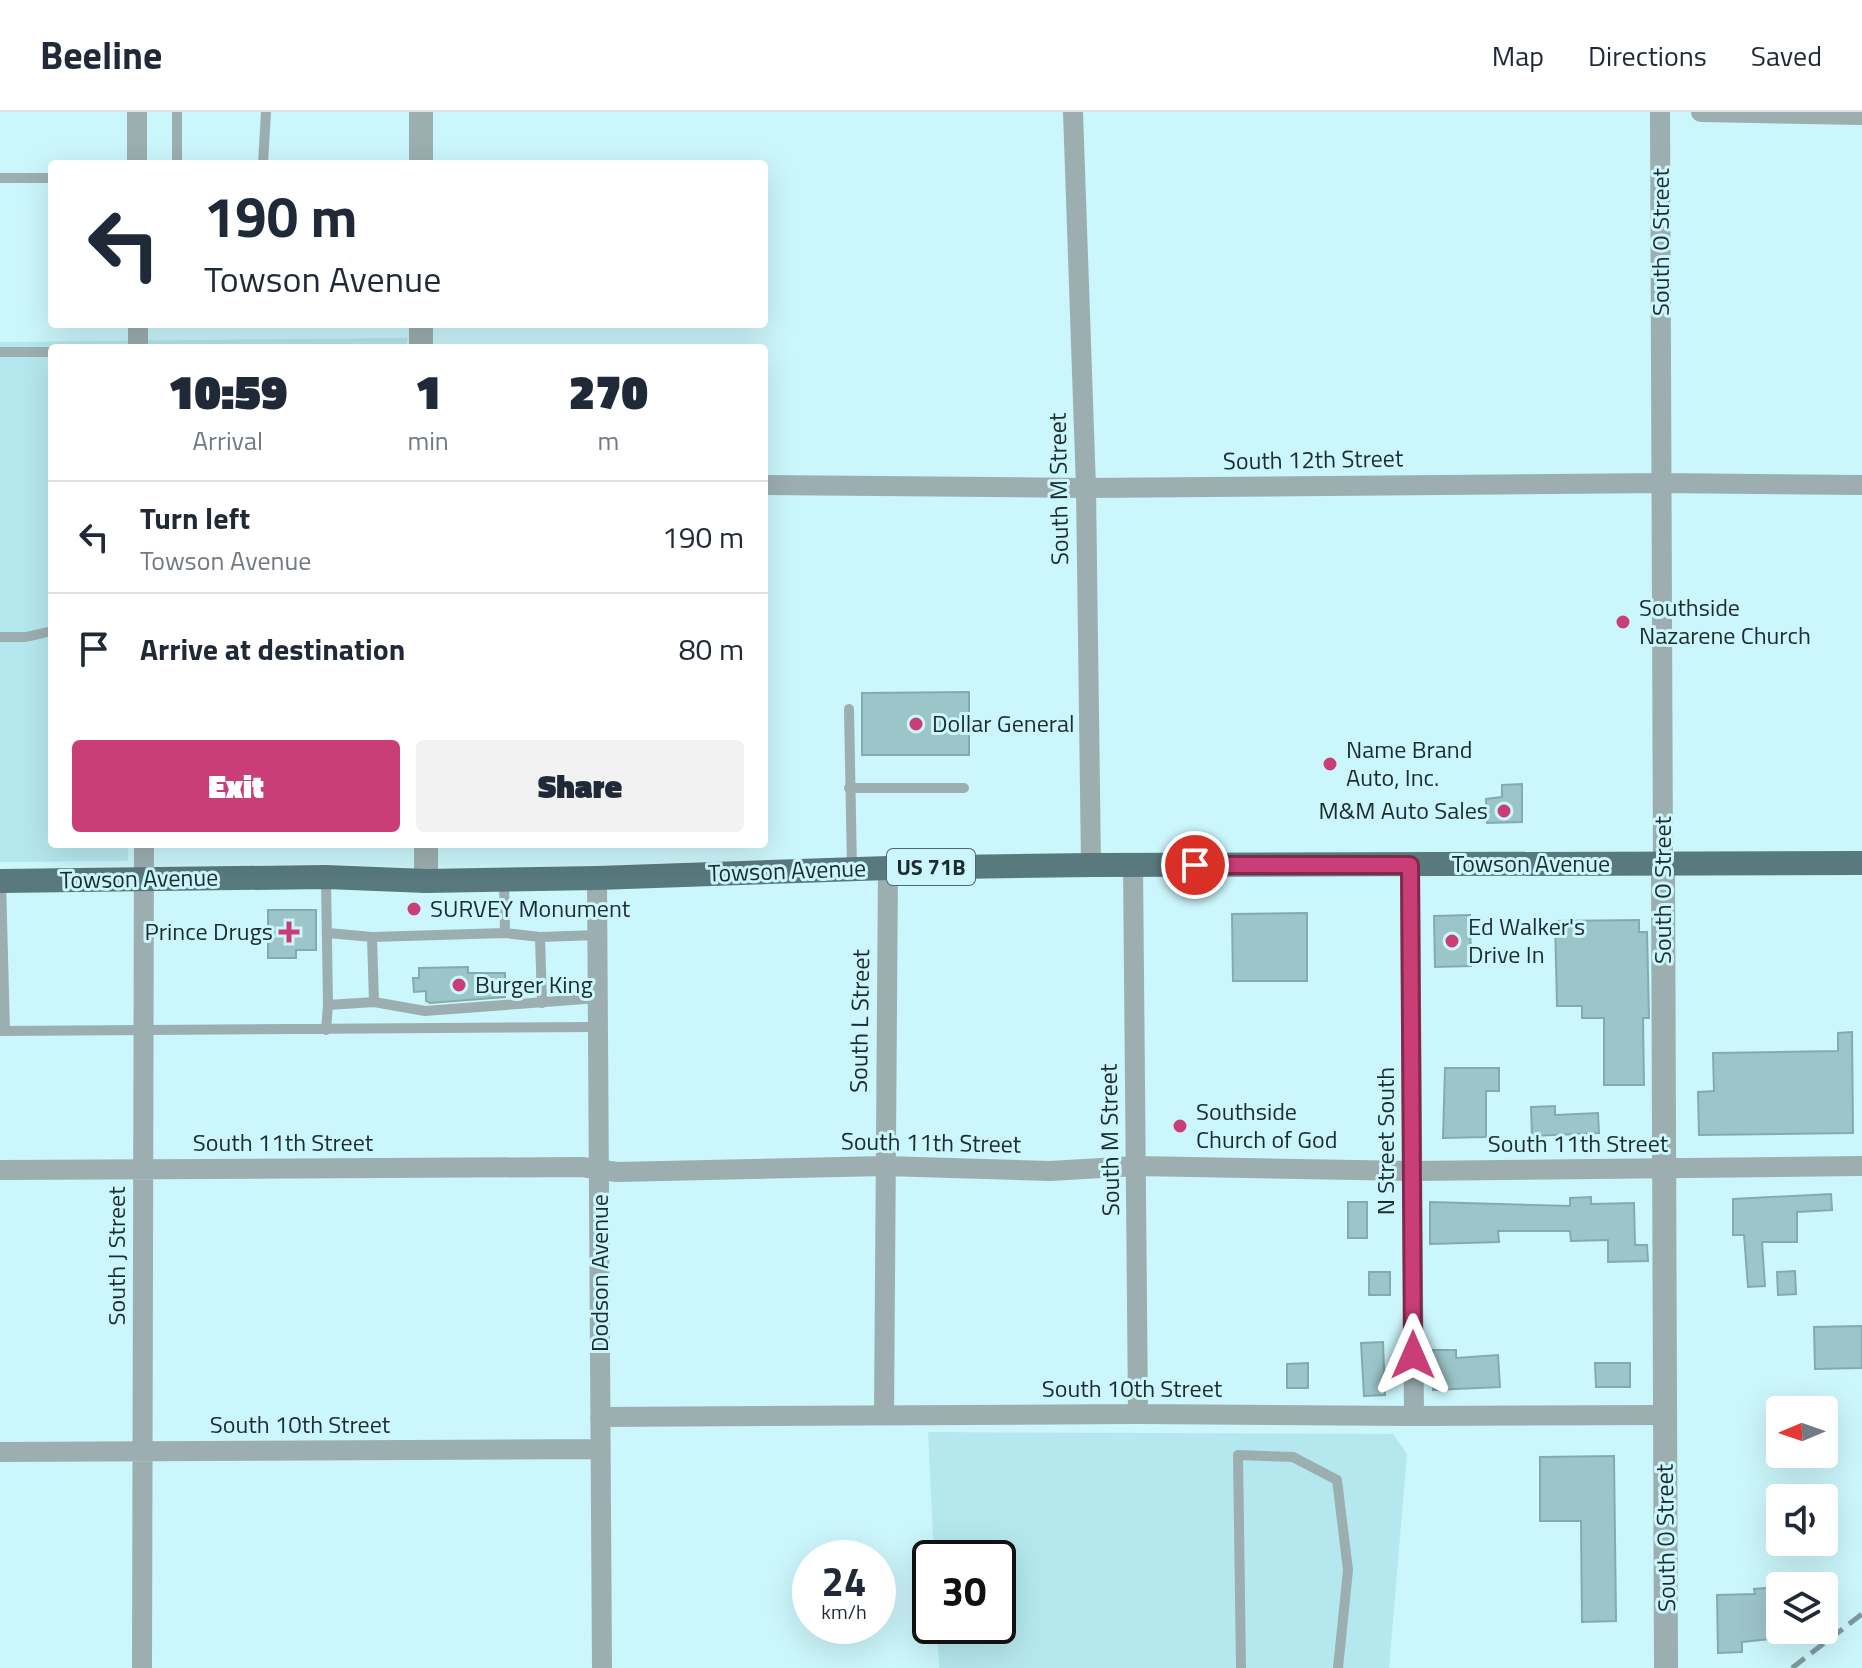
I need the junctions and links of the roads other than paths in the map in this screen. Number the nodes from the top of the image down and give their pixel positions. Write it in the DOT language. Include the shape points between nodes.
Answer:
graph roads {
  1 [pos="137,112"];
  2 [pos="177,112"];
  3 [pos="266,112"];
  4 [pos="421,112"];
  5 [pos="1073,112"];
  6 [pos="1660,112"];
  7 [pos="1701,112"];
  8 [pos="1822,113"];
  9 [pos="1862,115"];
  10 [pos="137,160"];
  11 [pos="177,160"];
  12 [pos="263,160"];
  13 [pos="421,160"];
  14 [pos="0,178"];
  15 [pos="48,178"];
  16 [pos="0,352"];
  17 [pos="48,352"];
  18 [pos="1662,483"];
  19 [pos="768,485"];
  20 [pos="1862,485"];
  21 [pos="1086,488"];
  22 [pos="48,632"];
  23 [pos="0,637"];
  24 [pos="849,709"];
  25 [pos="849,788"];
  26 [pos="964,788"];
  27 [pos="144,848"];
  28 [pos="426,848"];
  29 [pos="1862,863"];
  30 [pos="1663,864"];
  31 [pos="1091,865"];
  32 [pos="1133,865"];
  33 [pos="1410,865"];
  34 [pos="888,868"];
  35 [pos="852,869"];
  36 [pos="326,877"];
  37 [pos="597,878"];
  38 [pos="144,879"];
  39 [pos="504,880"];
  40 [pos="1,881"];
  41 [pos="426,881"];
  42 [pos="328,933"];
  43 [pos="505,933"];
  44 [pos="598,935"];
  45 [pos="372,937"];
  46 [pos="540,937"];
  47 [pos="598,998"];
  48 [pos="374,1002"];
  49 [pos="542,1003"];
  50 [pos="328,1005"];
  51 [pos="2,1012"];
  52 [pos="598,1027"];
  53 [pos="326,1030"];
  54 [pos="3,1031"];
  55 [pos="144,1031"];
  56 [pos="885,1166"];
  57 [pos="1136,1166"];
  58 [pos="1862,1166"];
  59 [pos="143,1169"];
  60 [pos="1663,1169"];
  61 [pos="0,1170"];
  62 [pos="599,1170"];
  63 [pos="1412,1171"];
  64 [pos="1138,1414"];
  65 [pos="884,1415"];
  66 [pos="1665,1415"];
  67 [pos="1414,1416"];
  68 [pos="600,1417"];
  69 [pos="600,1449"];
  70 [pos="0,1452"];
  71 [pos="142,1452"];
  72 [pos="142,1668"];
  73 [pos="602,1668"];
  74 [pos="1241,1668"];
  75 [pos="1338,1668"];
  76 [pos="1666,1668"];
  1 -- 10 [label="street"];
  2 -- 11 [label="lane"];
  3 -- 12 [label="lane"];
  4 -- 13 [label="street"];
  5 -- 21 [label="street, South M Street"];
  6 -- 18 [label="street, South O Street"];
  7 -- 8 [label="street"];
  8 -- 9 [label="street"];
  14 -- 15 [label="lane"];
  16 -- 17 [label="lane"];
  18 -- 20 [label="street, South 12th Street"];
  18 -- 21 [label="street, South 12th Street"];
  18 -- 30 [label="street, South O Street"];
  19 -- 21 [label="street, South 12th Street"];
  21 -- 31 [label="street, South M Street"];
  22 -- 23 [label="lane"];
  24 -- 25 [label="lane"];
  25 -- 26 [label="lane"];
  25 -- 35 [label="lane"];
  27 -- 38 [label="street, South J Street"];
  28 -- 41 [label="street"];
  29 -- 30 [label="main road, Towson Avenue / US 71B"];
  30 -- 33 [label="main road, Towson Avenue / US 71B"];
  30 -- 60 [label="street, South O Street"];
  31 -- 32 [label="main road, Towson Avenue / US 71B"];
  31 -- 34 [label="main road, Towson Avenue / US 71B"];
  32 -- 33 [label="main road, Towson Avenue / US 71B"];
  32 -- 57 [label="street, South M Street"];
  33 -- 63 [label="street, N Street South"];
  34 -- 35 [label="main road, Towson Avenue / US 71B"];
  34 -- 56 [label="street, South L Street"];
  35 -- 37 [label="main road, Towson Avenue / US 71B"];
  36 -- 38 [label="main road, Towson Avenue / US 71B"];
  36 -- 41 [label="main road, Towson Avenue / US 71B"];
  36 -- 42 [label="lane"];
  37 -- 39 [label="main road, Towson Avenue / US 71B"];
  37 -- 44 [label="street, Dodson Avenue"];
  38 -- 40 [label="main road, Towson Avenue / US 71B"];
  38 -- 55 [label="street, South J Street"];
  39 -- 41 [label="main road, Towson Avenue / US 71B"];
  39 -- 43 [label="lane"];
  40 -- 51 [label="lane"];
  42 -- 45 [label="lane"];
  42 -- 50 [label="lane"];
  43 -- 45 [label="lane"];
  43 -- 46 [label="lane"];
  44 -- 46 [label="lane"];
  44 -- 47 [label="street, Dodson Avenue"];
  45 -- 48 [label="lane"];
  46 -- 49 [label="lane"];
  47 -- 49 [label="lane"];
  47 -- 52 [label="street, Dodson Avenue"];
  48 -- 49 [label="lane" via="425,1011"];
  48 -- 50 [label="lane"];
  50 -- 53 [label="lane"];
  51 -- 54 [label="lane"];
  52 -- 53 [label="lane"];
  52 -- 62 [label="street, Dodson Avenue"];
  53 -- 55 [label="lane"];
  54 -- 55 [label="lane"];
  55 -- 59 [label="street, South J Street"];
  56 -- 57 [label="street, South 11th Street" via="1050,1171"];
  56 -- 62 [label="street, South 11th Street"];
  56 -- 65 [label="street, South L Street"];
  57 -- 63 [label="street, South 11th Street"];
  57 -- 64 [label="street, South M Street"];
  58 -- 60 [label="street, South 11th Street"];
  59 -- 61 [label="street, South 11th Street"];
  59 -- 62 [label="street, South 11th Street"];
  59 -- 71 [label="street, South J Street"];
  60 -- 63 [label="street, South 11th Street"];
  60 -- 66 [label="street, South O Street"];
  62 -- 68 [label="street, Dodson Avenue"];
  63 -- 67 [label="street, N Street South"];
  64 -- 65 [label="street, South 10th Street"];
  64 -- 67 [label="street, South 10th Street"];
  65 -- 68 [label="street, South 10th Street"];
  66 -- 67 [label="street, South 10th Street"];
  66 -- 76 [label="street, South O Street"];
  68 -- 69 [label="street, Dodson Avenue"];
  69 -- 71 [label="street, South 10th Street"];
  69 -- 73 [label="street, Dodson Avenue"];
  70 -- 71 [label="street, South 10th Street"];
  71 -- 72 [label="street, South J Street"];
  74 -- 75 [label="lane" via="1238,1455 1293,1457 1337,1480 1348,1570"];
}
